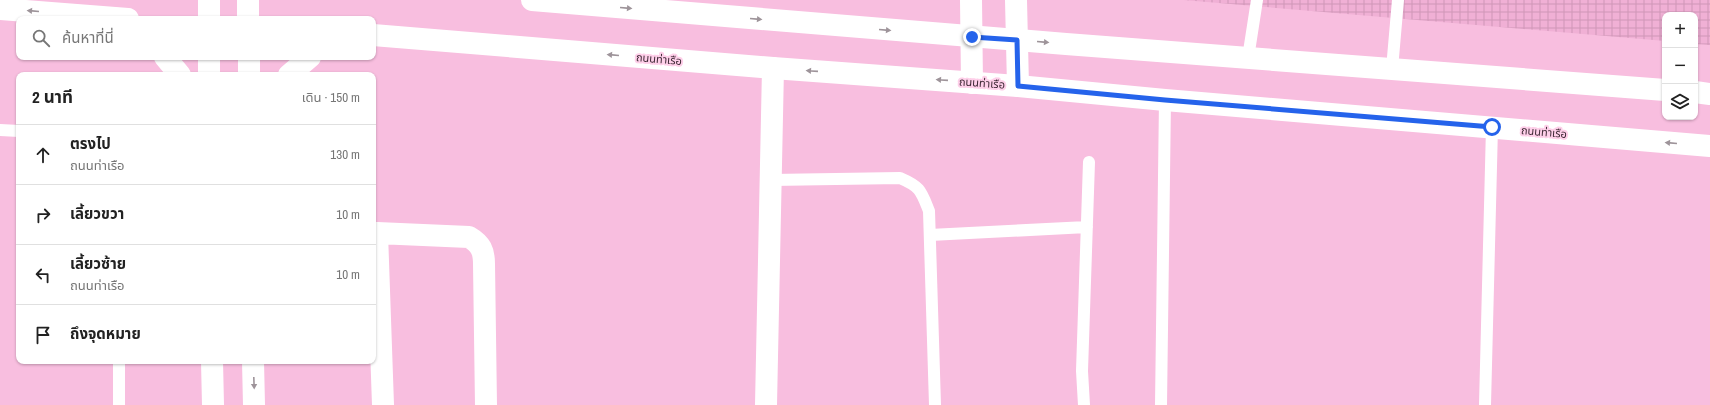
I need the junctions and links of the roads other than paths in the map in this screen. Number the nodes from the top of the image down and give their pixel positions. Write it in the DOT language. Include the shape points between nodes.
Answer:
graph roads {
  1 [pos="209,0"];
  2 [pos="248,0"];
  3 [pos="532,0"];
  4 [pos="971,0"];
  5 [pos="1016,0"];
  6 [pos="1257,0"];
  7 [pos="1398,0"];
  8 [pos="0,8"];
  9 [pos="86,16"];
  10 [pos="209,16"];
  11 [pos="248,16"];
  12 [pos="376,36"];
  13 [pos="972,37"];
  14 [pos="1017,40"];
  15 [pos="1248,58"];
  16 [pos="168,60"];
  17 [pos="209,60"];
  18 [pos="249,60"];
  19 [pos="306,60"];
  20 [pos="773,68"];
  21 [pos="1392,69"];
  22 [pos="178,72"];
  23 [pos="209,72"];
  24 [pos="249,72"];
  25 [pos="292,72"];
  26 [pos="972,83"];
  27 [pos="1018,86"];
  28 [pos="1662,90"];
  29 [pos="1698,92"];
  30 [pos="1710,94"];
  31 [pos="1165,100"];
  32 [pos="1492,127"];
  33 [pos="0,130"];
  34 [pos="16,131"];
  35 [pos="1710,146"];
  36 [pos="1089,162"];
  37 [pos="771,180"];
  38 [pos="1088,227"];
  39 [pos="376,233"];
  40 [pos="930,235"];
  41 [pos="376,258"];
  42 [pos="119,364"];
  43 [pos="212,364"];
  44 [pos="253,364"];
  45 [pos="119,405"];
  46 [pos="213,405"];
  47 [pos="254,405"];
  48 [pos="382,405"];
  49 [pos="486,405"];
  50 [pos="766,405"];
  51 [pos="935,405"];
  52 [pos="1084,405"];
  53 [pos="1161,405"];
  54 [pos="1485,405"];
  1 -- 10 [label="street"];
  2 -- 11 [label="street"];
  3 -- 13 [label="street, one-way"];
  4 -- 13 [label="street"];
  5 -- 14 [label="street"];
  6 -- 15 [label="lane"];
  7 -- 21 [label="lane"];
  9 -- 8 [label="street, one-way"];
  20 -- 12 [label="street, ถนนท่าเรือ, one-way"];
  13 -- 14 [label="street"];
  13 -- 26 [label="street"];
  14 -- 15 [label="street, one-way"];
  14 -- 27 [label="street"];
  15 -- 21 [label="street"];
  16 -- 22 [label="street"];
  17 -- 23 [label="street"];
  18 -- 24 [label="street"];
  19 -- 25 [label="street"];
  26 -- 20 [label="street, ถนนท่าเรือ, one-way"];
  20 -- 37 [label="street"];
  21 -- 28 [label="street"];
  26 -- 27 [label="street, ถนนท่าเรือ"];
  27 -- 31 [label="street, ถนนท่าเรือ"];
  29 -- 30 [label="street"];
  31 -- 32 [label="street, ถนนท่าเรือ"];
  31 -- 53 [label="lane"];
  35 -- 32 [label="street, ถนนท่าเรือ, one-way"];
  32 -- 54 [label="lane"];
  33 -- 34 [label="lane"];
  36 -- 38 [label="lane"];
  37 -- 40 [label="lane" via="900,178 915,185 922,192 929,211"];
  37 -- 50 [label="street"];
  38 -- 40 [label="lane"];
  38 -- 52 [label="lane" via="1082,370"];
  39 -- 49 [label="street" via="470,237 481,245 484,260"];
  40 -- 51 [label="lane"];
  41 -- 48 [label="street"];
  42 -- 45 [label="lane"];
  43 -- 46 [label="street"];
  44 -- 47 [label="street, one-way"];
}
